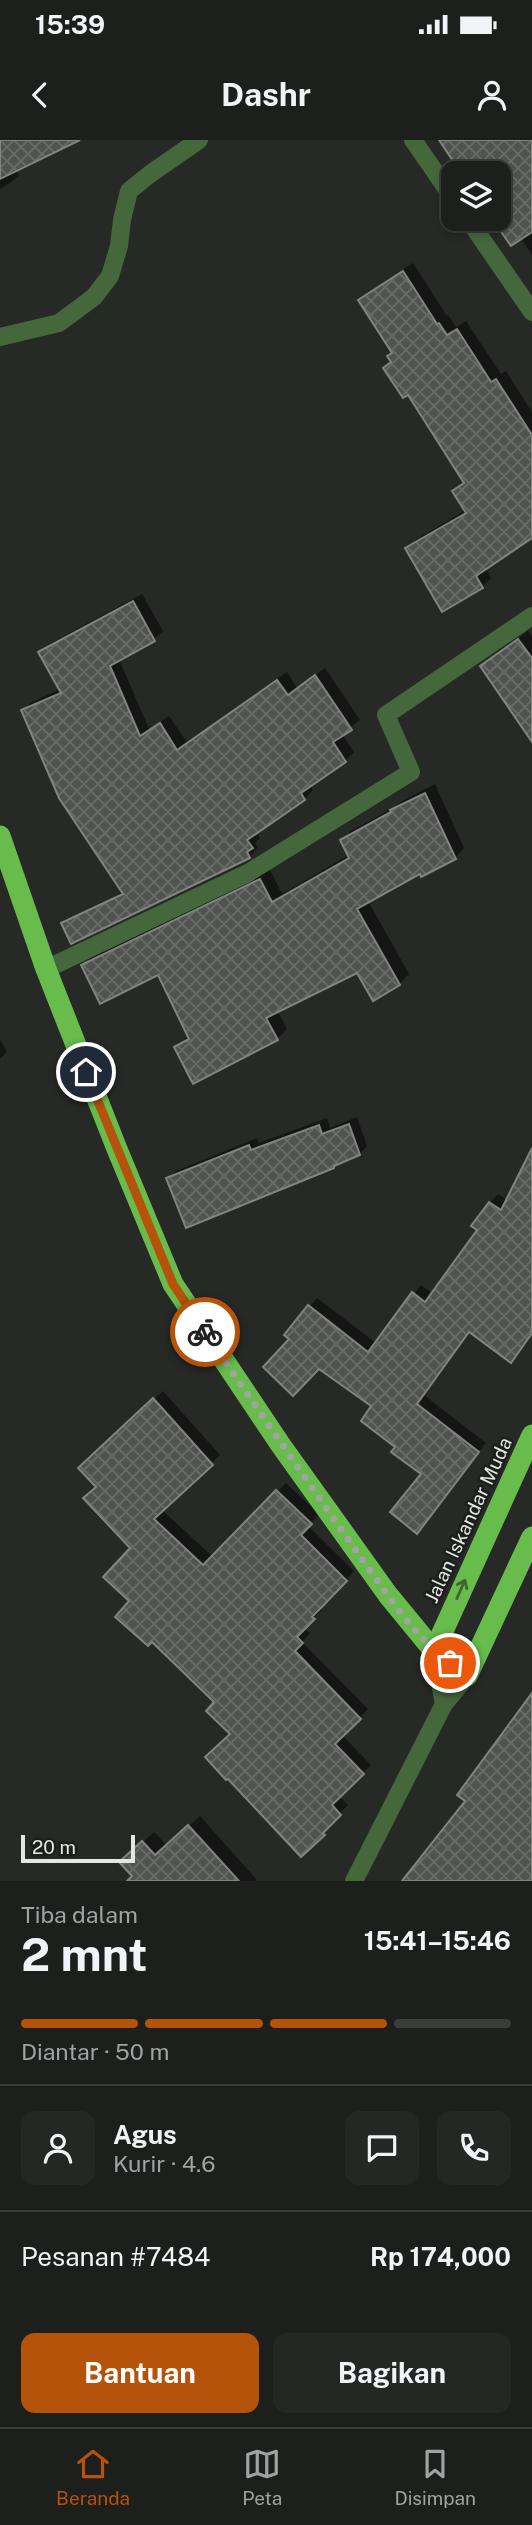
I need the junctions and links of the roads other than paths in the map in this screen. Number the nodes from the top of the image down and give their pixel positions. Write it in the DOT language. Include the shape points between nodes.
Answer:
graph roads {
  1 [pos="200,140"];
  2 [pos="413,140"];
  3 [pos="441,181"];
  4 [pos="476,231"];
  5 [pos="532,312"];
  6 [pos="0,337"];
  7 [pos="532,617"];
  8 [pos="0,836"];
  9 [pos="46,969"];
  10 [pos="532,1436"];
  11 [pos="532,1537"];
  12 [pos="434,1651"];
  13 [pos="467,1676"];
  14 [pos="444,1704"];
  15 [pos="354,1881"];
  1 -- 6 [label="street" via="129,191 110,276 94,297 59,323"];
  2 -- 3 [label="street"];
  4 -- 5 [label="street"];
  7 -- 9 [label="street" via="386,715 411,772 248,873"];
  8 -- 9 [label="highway"];
  9 -- 12 [label="highway" via="173,1284 280,1444"];
  12 -- 10 [label="highway, Jalan Iskandar Muda, one-way"];
  11 -- 13 [label="highway"];
  12 -- 13 [label="highway"];
  12 -- 14 [label="street"];
  13 -- 14 [label="street"];
  14 -- 15 [label="street"];
}
